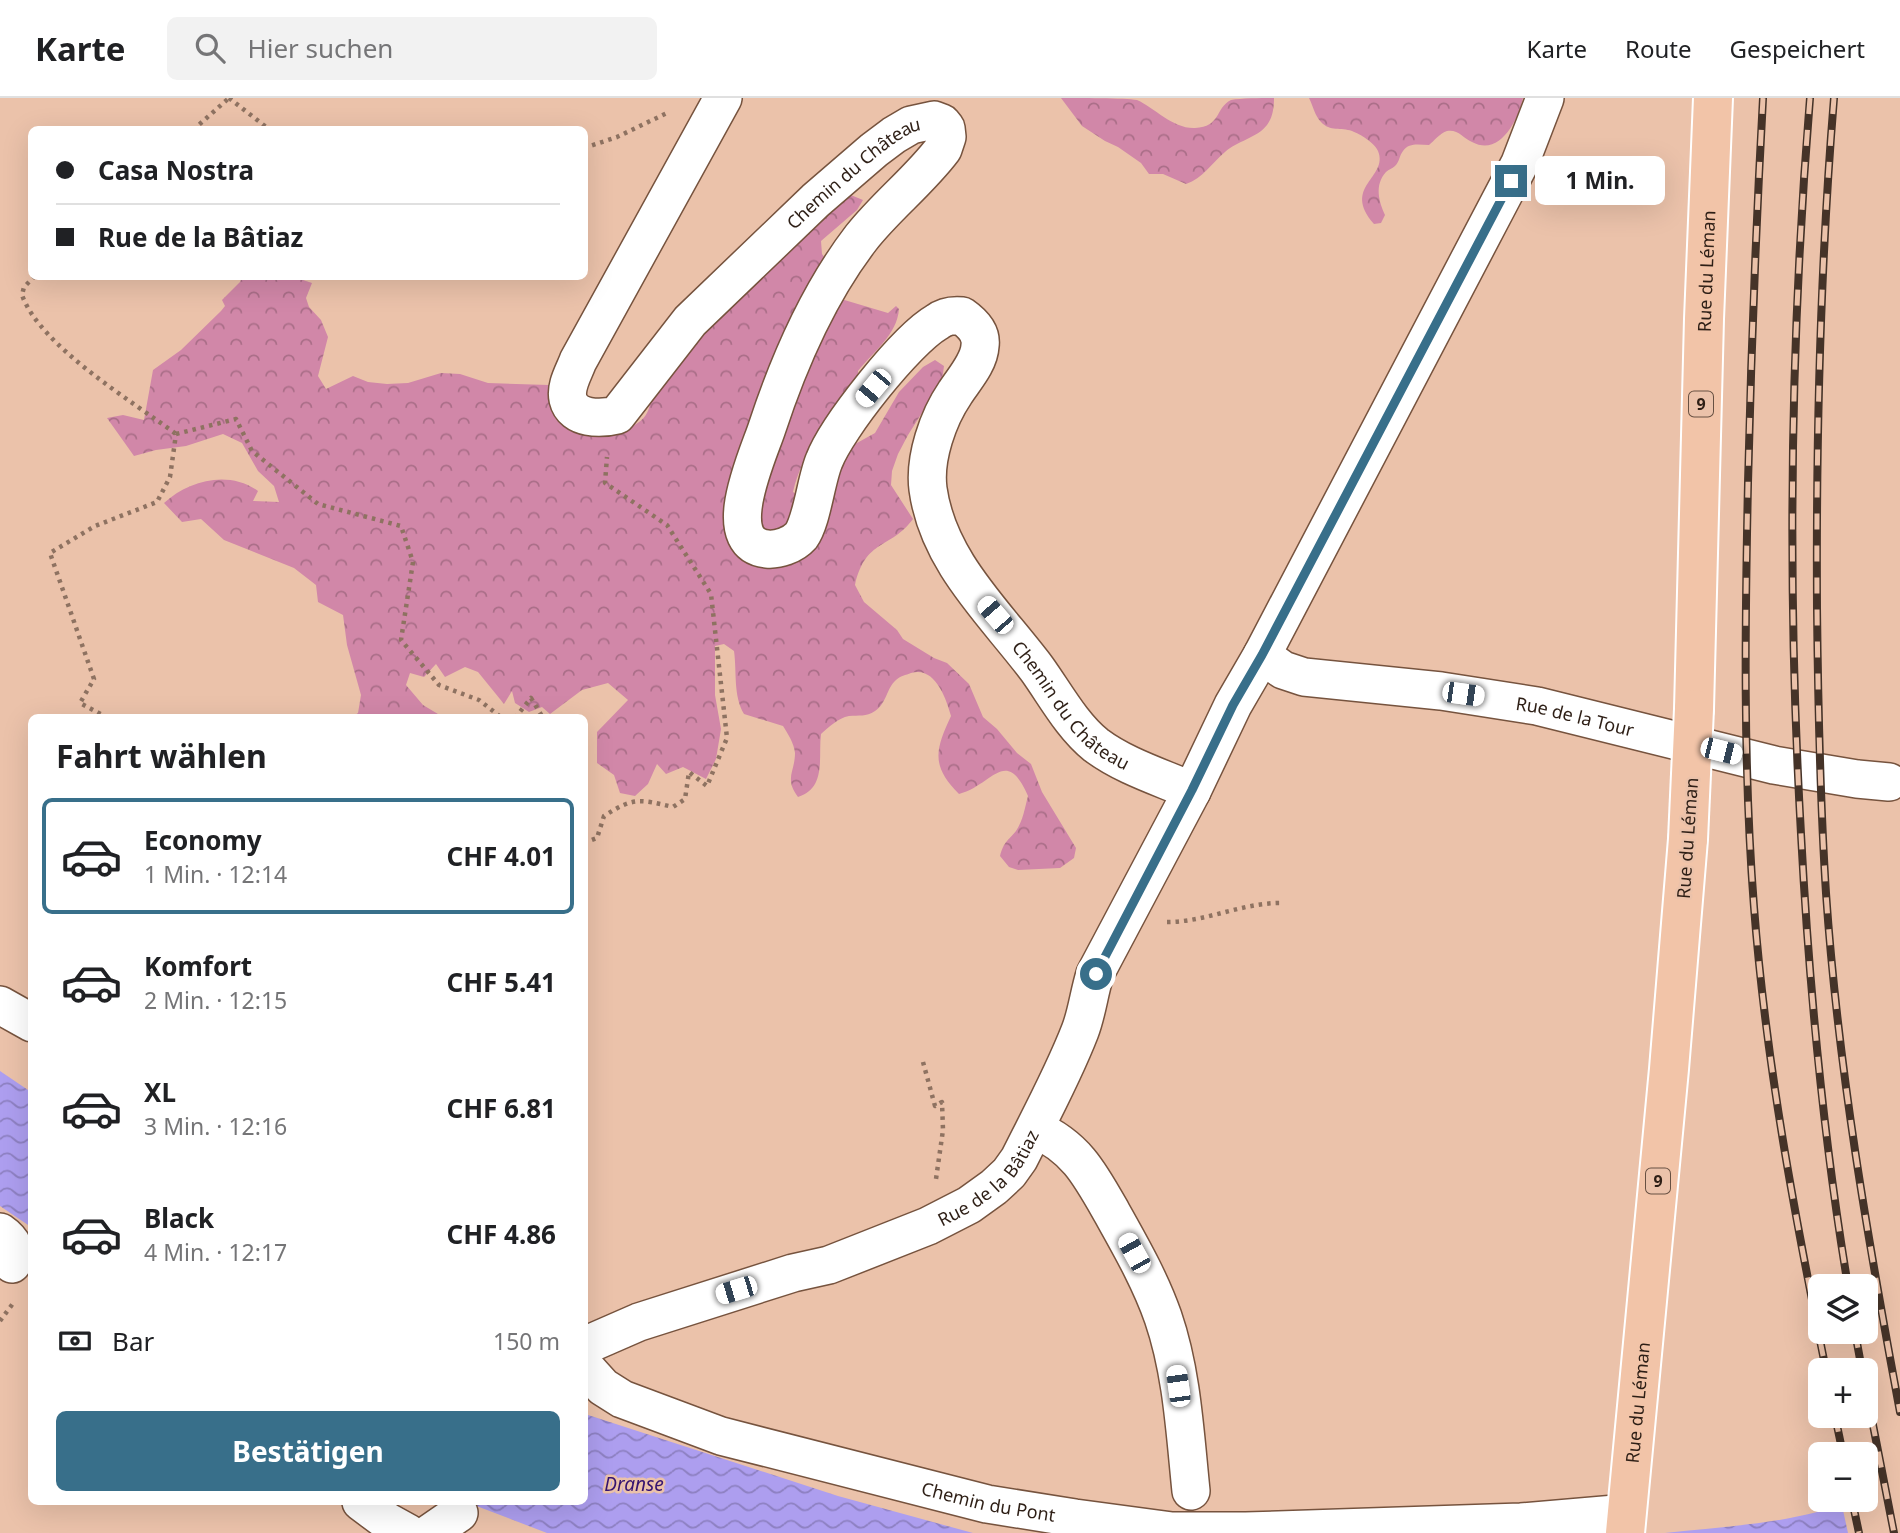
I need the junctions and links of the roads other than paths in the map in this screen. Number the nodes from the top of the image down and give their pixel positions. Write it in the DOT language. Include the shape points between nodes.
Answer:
graph roads {
  1 [pos="723,98"];
  2 [pos="1545,98"];
  3 [pos="1713,98"];
  4 [pos="1262,655"];
  5 [pos="1896,783"];
  6 [pos="1192,790"];
  7 [pos="1035,1129"];
  8 [pos="588,1344"];
  9 [pos="588,1370"];
  10 [pos="1191,1490"];
  11 [pos="365,1505"];
  12 [pos="446,1507"];
  13 [pos="1626,1523"];
  14 [pos="408,1533"];
  15 [pos="422,1533"];
  16 [pos="430,1533"];
  1 -- 6 [label="street, Chemin du Château" via="578,360 568,397 575,410 595,417 617,415 690,321 816,200 894,135 924,121 942,123 947,137 943,149 859,240 818,306 780,388 750,475 743,527 748,539 765,549 791,544 800,537 825,459 852,414 922,332 944,317 962,316 977,330 981,347 937,429 927,485 953,560 1093,743 1113,757"];
  2 -- 4 [label="street" via="1520,163"];
  3 -- 13 [label="main road, Rue du Léman / 9, bridge" via="1688,839"];
  4 -- 5 [label="street, Rue de la Tour" via="1283,670 1304,677 1537,706 1774,765"];
  4 -- 6 [label="street, Rue de la Bâtiaz"];
  6 -- 7 [label="street, Rue de la Bâtiaz" via="1096,974 1081,1028"];
  7 -- 8 [label="street, Rue de la Bâtiaz" via="1010,1173 969,1205 928,1226 830,1265 639,1322"];
  7 -- 10 [label="street" via="1066,1145 1083,1166 1152,1287 1175,1367"];
  9 -- 13 [label="street, Chemin du Pont" via="622,1399 721,1436 987,1504 1075,1518 1172,1531"];
  11 -- 14 [label="street"];
  12 -- 15 [label="street"];
  12 -- 16 [label="street"];
}
